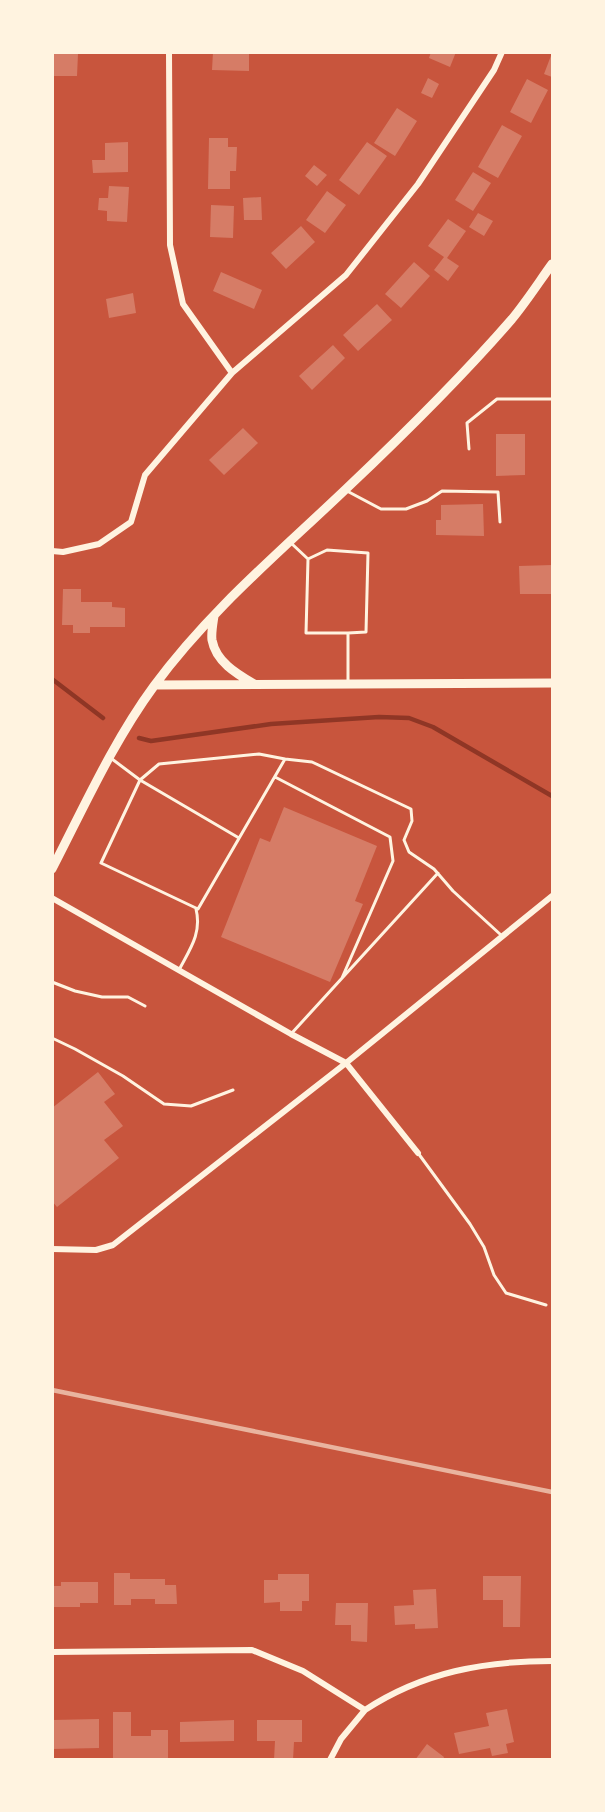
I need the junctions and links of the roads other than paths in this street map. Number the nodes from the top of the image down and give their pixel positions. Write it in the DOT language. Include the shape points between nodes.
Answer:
graph roads {
  1 [pos="169,52"];
  2 [pos="502,52"];
  3 [pos="552,264"];
  4 [pos="232,373"];
  5 [pos="552,399"];
  6 [pos="469,449"];
  7 [pos="345,490"];
  8 [pos="500,522"];
  9 [pos="289,541"];
  10 [pos="52,551"];
  11 [pos="308,559"];
  12 [pos="214,616"];
  13 [pos="348,633"];
  14 [pos="552,683"];
  15 [pos="155,685"];
  16 [pos="256,685"];
  17 [pos="348,685"];
  18 [pos="110,758"];
  19 [pos="285,759"];
  20 [pos="274,777"];
  21 [pos="140,780"];
  22 [pos="239,838"];
  23 [pos="52,869"];
  24 [pos="438,873"];
  25 [pos="552,896"];
  26 [pos="52,897"];
  27 [pos="196,909"];
  28 [pos="502,936"];
  29 [pos="179,970"];
  30 [pos="342,978"];
  31 [pos="52,982"];
  32 [pos="145,1006"];
  33 [pos="291,1034"];
  34 [pos="52,1038"];
  35 [pos="346,1063"];
  36 [pos="233,1090"];
  37 [pos="418,1153"];
  38 [pos="52,1249"];
  39 [pos="546,1305"];
  40 [pos="52,1653"];
  41 [pos="552,1661"];
  42 [pos="365,1710"];
  43 [pos="330,1760"];
  1 -- 4 [label="street" via="170,245 183,304"];
  2 -- 4 [label="street" via="418,184 346,275"];
  3 -- 7 [label="main road" via="513,318 433,405"];
  4 -- 10 [label="street" via="145,475 131,522 99,544"];
  5 -- 6 [label="lane" via="497,399 467,423"];
  7 -- 8 [label="lane" via="381,509 405,509 442,491 498,492"];
  7 -- 9 [label="main road"];
  9 -- 11 [label="lane"];
  9 -- 12 [label="main road"];
  11 -- 13 [label="lane" via="306,633"];
  11 -- 13 [label="lane" via="327,550 368,553 366,632"];
  12 -- 15 [label="main road"];
  12 -- 16 [label="main road" via="212,641 220,658 231,671"];
  13 -- 17 [label="lane"];
  14 -- 17 [label="main road"];
  15 -- 16 [label="main road"];
  15 -- 18 [label="main road"];
  16 -- 17 [label="main road"];
  18 -- 21 [label="lane"];
  18 -- 23 [label="main road"];
  19 -- 20 [label="lane"];
  19 -- 21 [label="lane" via="258,754 159,764"];
  19 -- 24 [label="lane" via="312,762 411,809 412,821 404,840 409,852"];
  20 -- 22 [label="lane"];
  20 -- 30 [label="lane" via="390,837 393,861"];
  21 -- 22 [label="lane"];
  21 -- 27 [label="lane" via="101,863"];
  22 -- 27 [label="lane"];
  24 -- 28 [label="lane"];
  24 -- 30 [label="lane"];
  25 -- 28 [label="street"];
  26 -- 29 [label="street"];
  27 -- 29 [label="lane" via="197,934"];
  28 -- 35 [label="street"];
  29 -- 33 [label="street"];
  30 -- 33 [label="lane"];
  31 -- 32 [label="lane" via="102,997 128,997"];
  33 -- 35 [label="street"];
  34 -- 36 [label="lane" via="123,1076 164,1104 191,1106"];
  35 -- 37 [label="street"];
  35 -- 38 [label="street" via="113,1245 96,1250"];
  37 -- 39 [label="lane" via="470,1224 506,1293"];
  40 -- 42 [label="street" via="252,1650 303,1671"];
  41 -- 42 [label="street" via="516,1661 451,1670 390,1694"];
  42 -- 43 [label="street" via="341,1739"];
}
